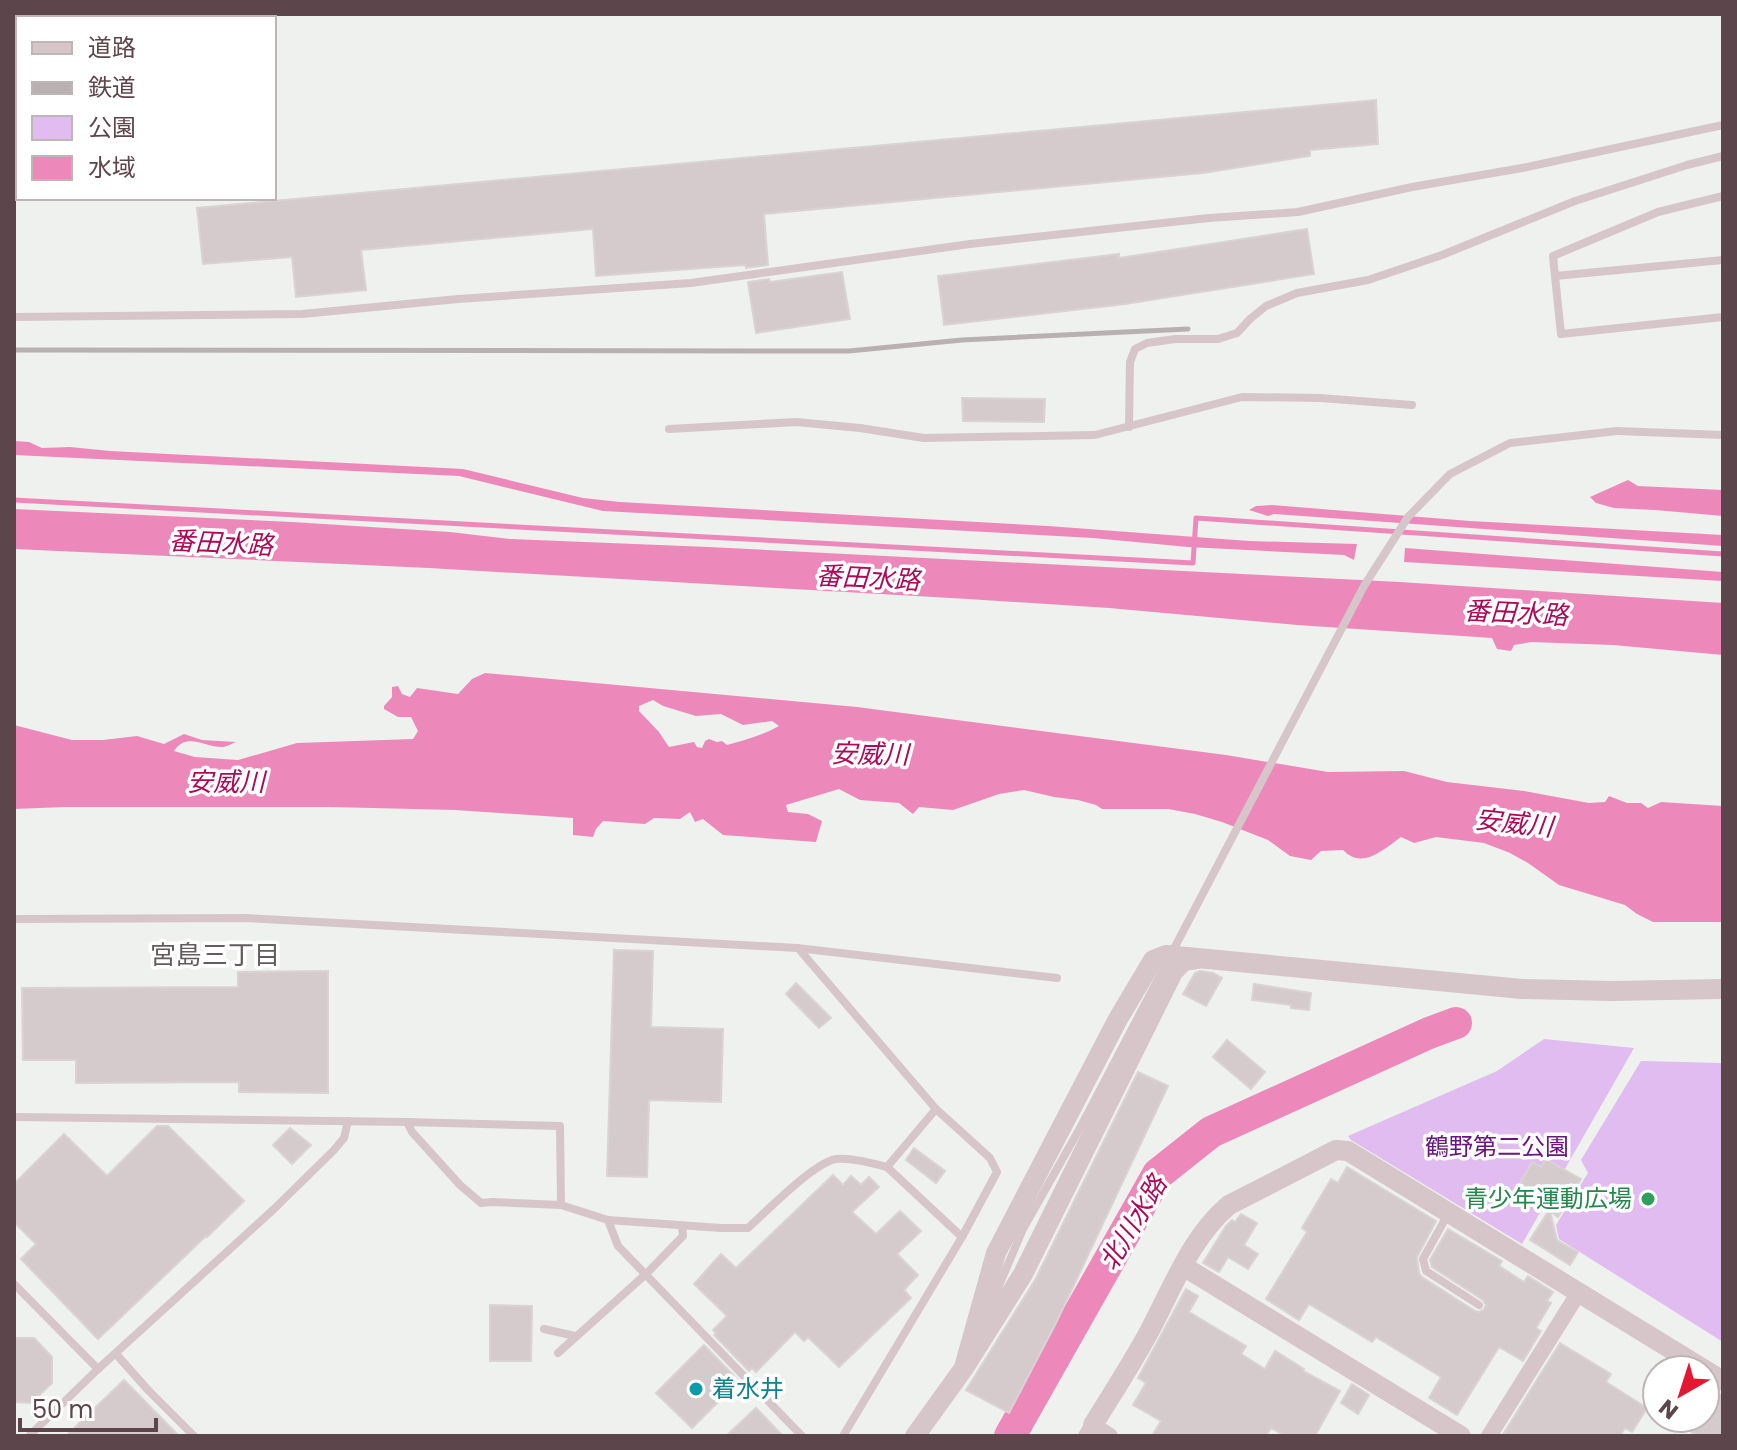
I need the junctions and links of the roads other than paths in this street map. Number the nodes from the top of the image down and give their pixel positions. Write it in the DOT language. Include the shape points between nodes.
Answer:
graph roads {
  1 [pos="1723,125"];
  2 [pos="1723,156"];
  3 [pos="1723,196"];
  4 [pos="1723,260"];
  5 [pos="1555,276"];
  6 [pos="14,317"];
  7 [pos="1723,317"];
  8 [pos="1412,405"];
  9 [pos="1129,427"];
  10 [pos="669,429"];
  11 [pos="1723,435"];
  12 [pos="14,919"];
  13 [pos="797,948"];
  14 [pos="1200,959"];
  15 [pos="1057,978"];
  16 [pos="1723,989"];
  17 [pos="936,1109"];
  18 [pos="14,1117"];
  19 [pos="348,1121"];
  20 [pos="407,1122"];
  21 [pos="887,1167"];
  22 [pos="561,1205"];
  23 [pos="1449,1212"];
  24 [pos="608,1220"];
  25 [pos="682,1226"];
  26 [pos="962,1237"];
  27 [pos="1183,1266"];
  28 [pos="646,1274"];
  29 [pos="14,1284"];
  30 [pos="1579,1292"];
  31 [pos="1479,1305"];
  32 [pos="544,1329"];
  33 [pos="575,1336"];
  34 [pos="558,1353"];
  35 [pos="116,1354"];
  36 [pos="964,1368"];
  37 [pos="98,1369"];
  38 [pos="1723,1381"];
  39 [pos="1096,1432"];
  40 [pos="29,1436"];
  41 [pos="194,1436"];
  42 [pos="802,1436"];
  43 [pos="843,1436"];
  44 [pos="915,1436"];
  45 [pos="1461,1436"];
  46 [pos="1489,1436"];
  1 -- 6 [label="lane" via="1298,212 970,244 691,283 302,314"];
  2 -- 9 [label="lane" via="1575,201 1368,280 1297,293 1266,306 1237,333 1147,343 1135,349 1130,362"];
  3 -- 5 [label="lane" via="1658,212 1553,256"];
  4 -- 5 [label="lane"];
  5 -- 7 [label="lane" via="1561,334"];
  8 -- 9 [label="lane" via="1242,397"];
  9 -- 10 [label="lane" via="1095,435 924,438 796,422"];
  11 -- 36 [label="lane, bridge" via="1617,431 1510,443 1450,474 1408,517 1364,586 1023,1229"];
  12 -- 13 [label="lane" via="246,918"];
  13 -- 15 [label="lane"];
  13 -- 17 [label="lane"];
  14 -- 16 [label="street" via="1522,989"];
  14 -- 36 [label="street" via="1184,961 1173,972 1023,1274"];
  14 -- 36 [label="street" via="1166,955 1146,970 996,1253"];
  17 -- 21 [label="lane"];
  17 -- 26 [label="lane" via="990,1158 997,1172"];
  18 -- 19 [label="lane"];
  19 -- 20 [label="lane"];
  19 -- 35 [label="lane" via="334,1150"];
  20 -- 22 [label="lane" via="481,1203"];
  20 -- 22 [label="lane" via="560,1126"];
  21 -- 25 [label="lane" via="834,1159 748,1228"];
  21 -- 26 [label="lane"];
  22 -- 24 [label="lane"];
  23 -- 27 [label="street" via="1348,1151 1336,1150 1229,1205 1214,1217"];
  23 -- 30 [label="street"];
  23 -- 31 [label="lane" via="1423,1259 1426,1271"];
  24 -- 25 [label="lane"];
  24 -- 28 [label="lane" via="618,1246"];
  25 -- 28 [label="lane" via="683,1236"];
  26 -- 43 [label="lane"];
  27 -- 39 [label="street"];
  27 -- 45 [label="street"];
  28 -- 33 [label="lane"];
  28 -- 42 [label="lane"];
  29 -- 37 [label="lane"];
  30 -- 38 [label="street"];
  30 -- 46 [label="street"];
  32 -- 33 [label="lane"];
  33 -- 34 [label="lane"];
  35 -- 37 [label="lane"];
  35 -- 41 [label="lane"];
  36 -- 44 [label="street"];
  37 -- 40 [label="lane"];
}
